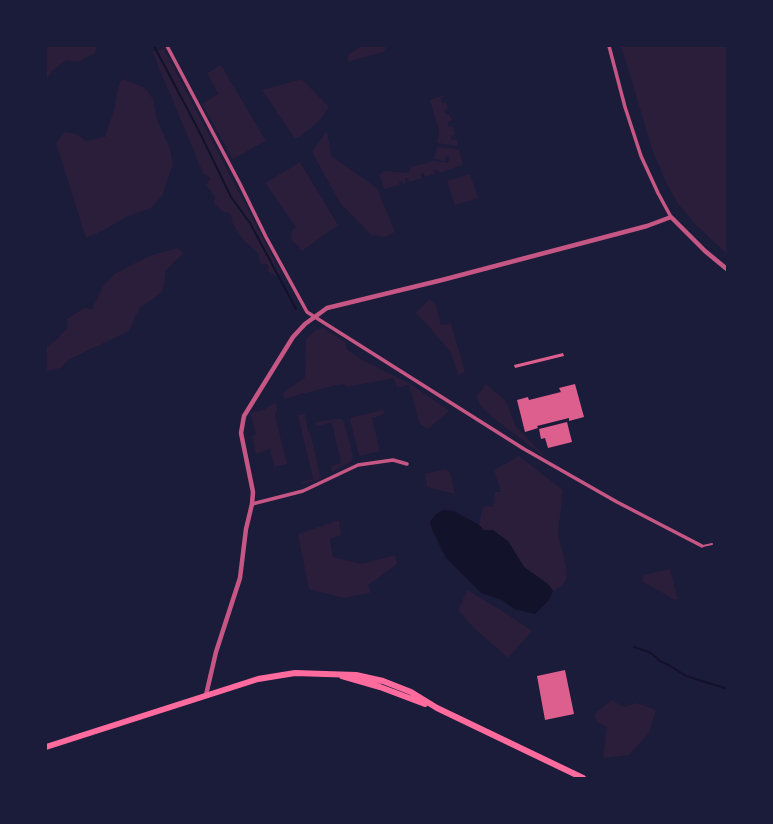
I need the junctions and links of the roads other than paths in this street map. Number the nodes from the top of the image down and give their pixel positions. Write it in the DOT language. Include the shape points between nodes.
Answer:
graph roads {
  1 [pos="167,46"];
  2 [pos="609,46"];
  3 [pos="671,217"];
  4 [pos="727,270"];
  5 [pos="314,316"];
  6 [pos="407,464"];
  7 [pos="253,504"];
  8 [pos="712,544"];
  9 [pos="702,546"];
  10 [pos="206,696"];
  11 [pos="46,747"];
  12 [pos="583,779"];
  1 -- 5 [label="street" via="307,312"];
  2 -- 3 [label="street" via="641,156"];
  3 -- 4 [label="street"];
  3 -- 5 [label="street" via="327,308"];
  5 -- 7 [label="street" via="293,337 244,416 241,433"];
  5 -- 9 [label="street" via="524,449"];
  6 -- 7 [label="street" via="393,460 358,465 303,491"];
  7 -- 10 [label="street" via="240,578"];
  8 -- 9 [label="lane"];
  10 -- 11 [label="main road"];
  10 -- 12 [label="main road" via="277,676 312,672 356,675 411,692"];
}
